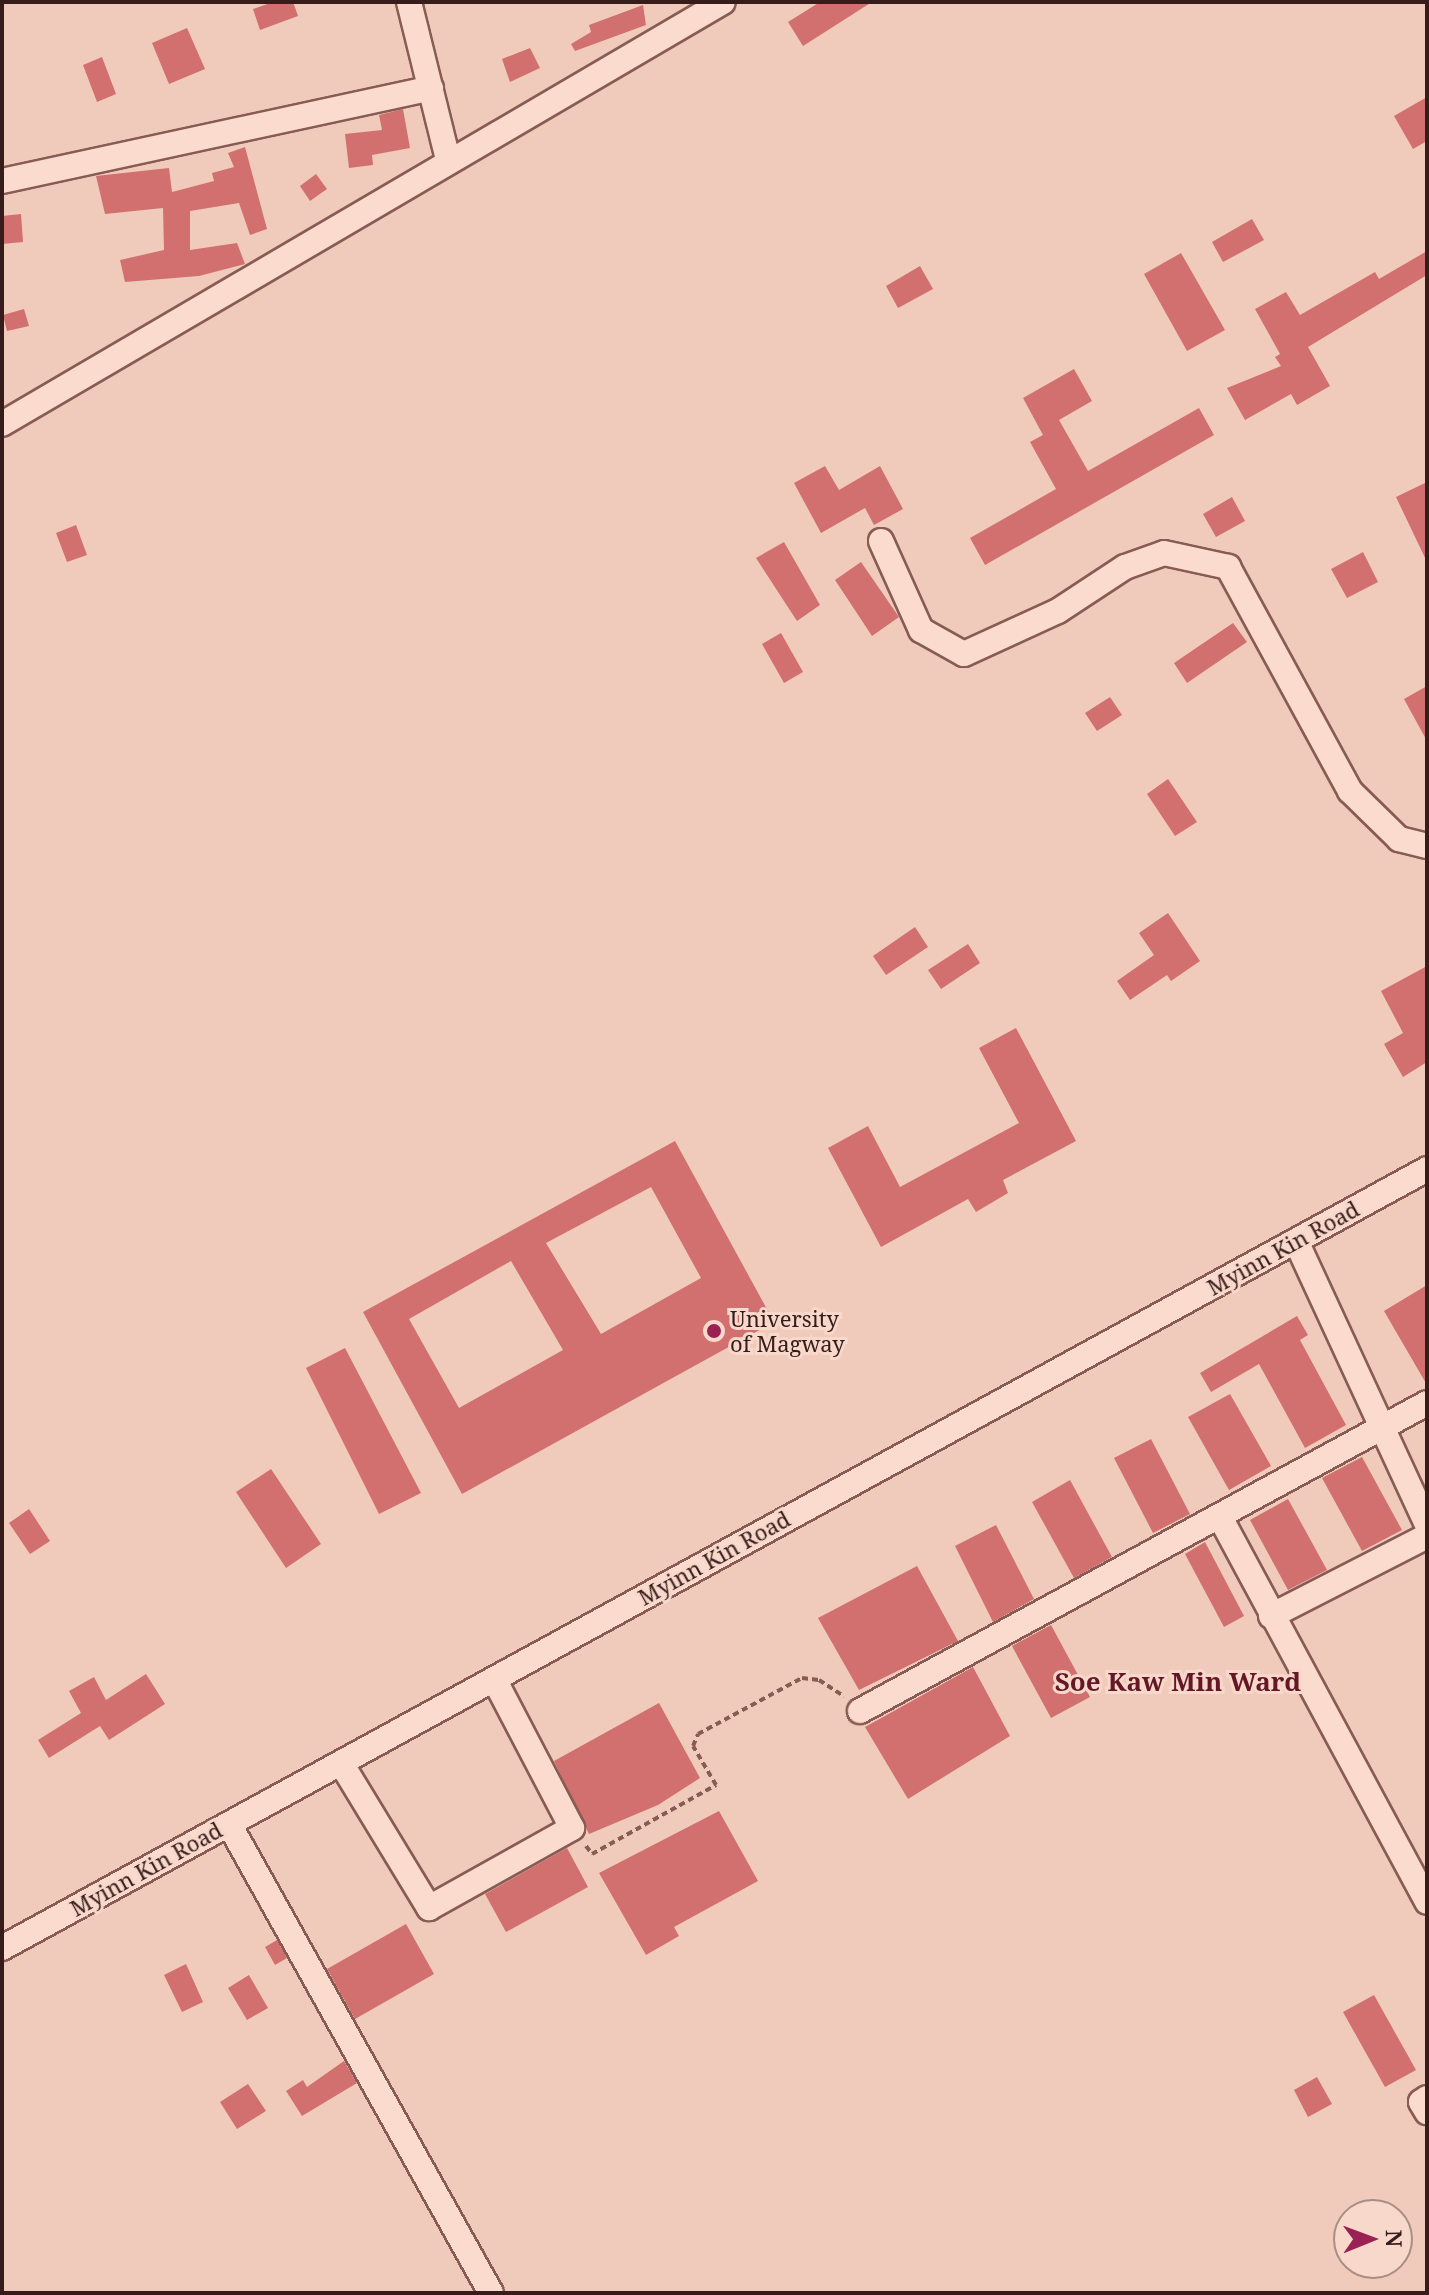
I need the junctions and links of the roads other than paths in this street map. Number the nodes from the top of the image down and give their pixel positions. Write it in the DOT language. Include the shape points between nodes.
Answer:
graph roads {
  1 [pos="409,2"];
  2 [pos="723,2"];
  3 [pos="431,88"];
  4 [pos="448,160"];
  5 [pos="2,181"];
  6 [pos="2,424"];
  7 [pos="881,541"];
  8 [pos="1427,846"];
  9 [pos="1427,1169"];
  10 [pos="1296,1241"];
  11 [pos="1427,1403"];
  12 [pos="1384,1428"];
  13 [pos="1220,1517"];
  14 [pos="1427,1524"];
  15 [pos="1427,1536"];
  16 [pos="1271,1616"];
  17 [pos="494,1679"];
  18 [pos="860,1711"];
  19 [pos="341,1763"];
  20 [pos="229,1824"];
  21 [pos="1427,1902"];
  22 [pos="2,1948"];
  23 [pos="1427,2098"];
  24 [pos="1427,2112"];
  25 [pos="491,2293"];
  1 -- 3 [label="street"];
  2 -- 4 [label="street"];
  3 -- 4 [label="street"];
  3 -- 5 [label="street"];
  4 -- 6 [label="street"];
  7 -- 8 [label="street" via="921,630 964,654 1058,611 1125,567 1164,553 1228,567 1350,791 1399,839"];
  9 -- 10 [label="street, Myinn Kin Road"];
  10 -- 12 [label="street"];
  10 -- 17 [label="street, Myinn Kin Road"];
  11 -- 12 [label="street"];
  12 -- 13 [label="street"];
  12 -- 14 [label="street"];
  13 -- 16 [label="street"];
  13 -- 18 [label="street"];
  15 -- 16 [label="street"];
  16 -- 21 [label="street"];
  17 -- 19 [label="street, Myinn Kin Road"];
  17 -- 19 [label="street" via="572,1828 429,1908"];
  19 -- 20 [label="street, Myinn Kin Road"];
  20 -- 22 [label="street, Myinn Kin Road"];
  20 -- 25 [label="street"];
  23 -- 24 [label="street" via="1421,2102"];
}
